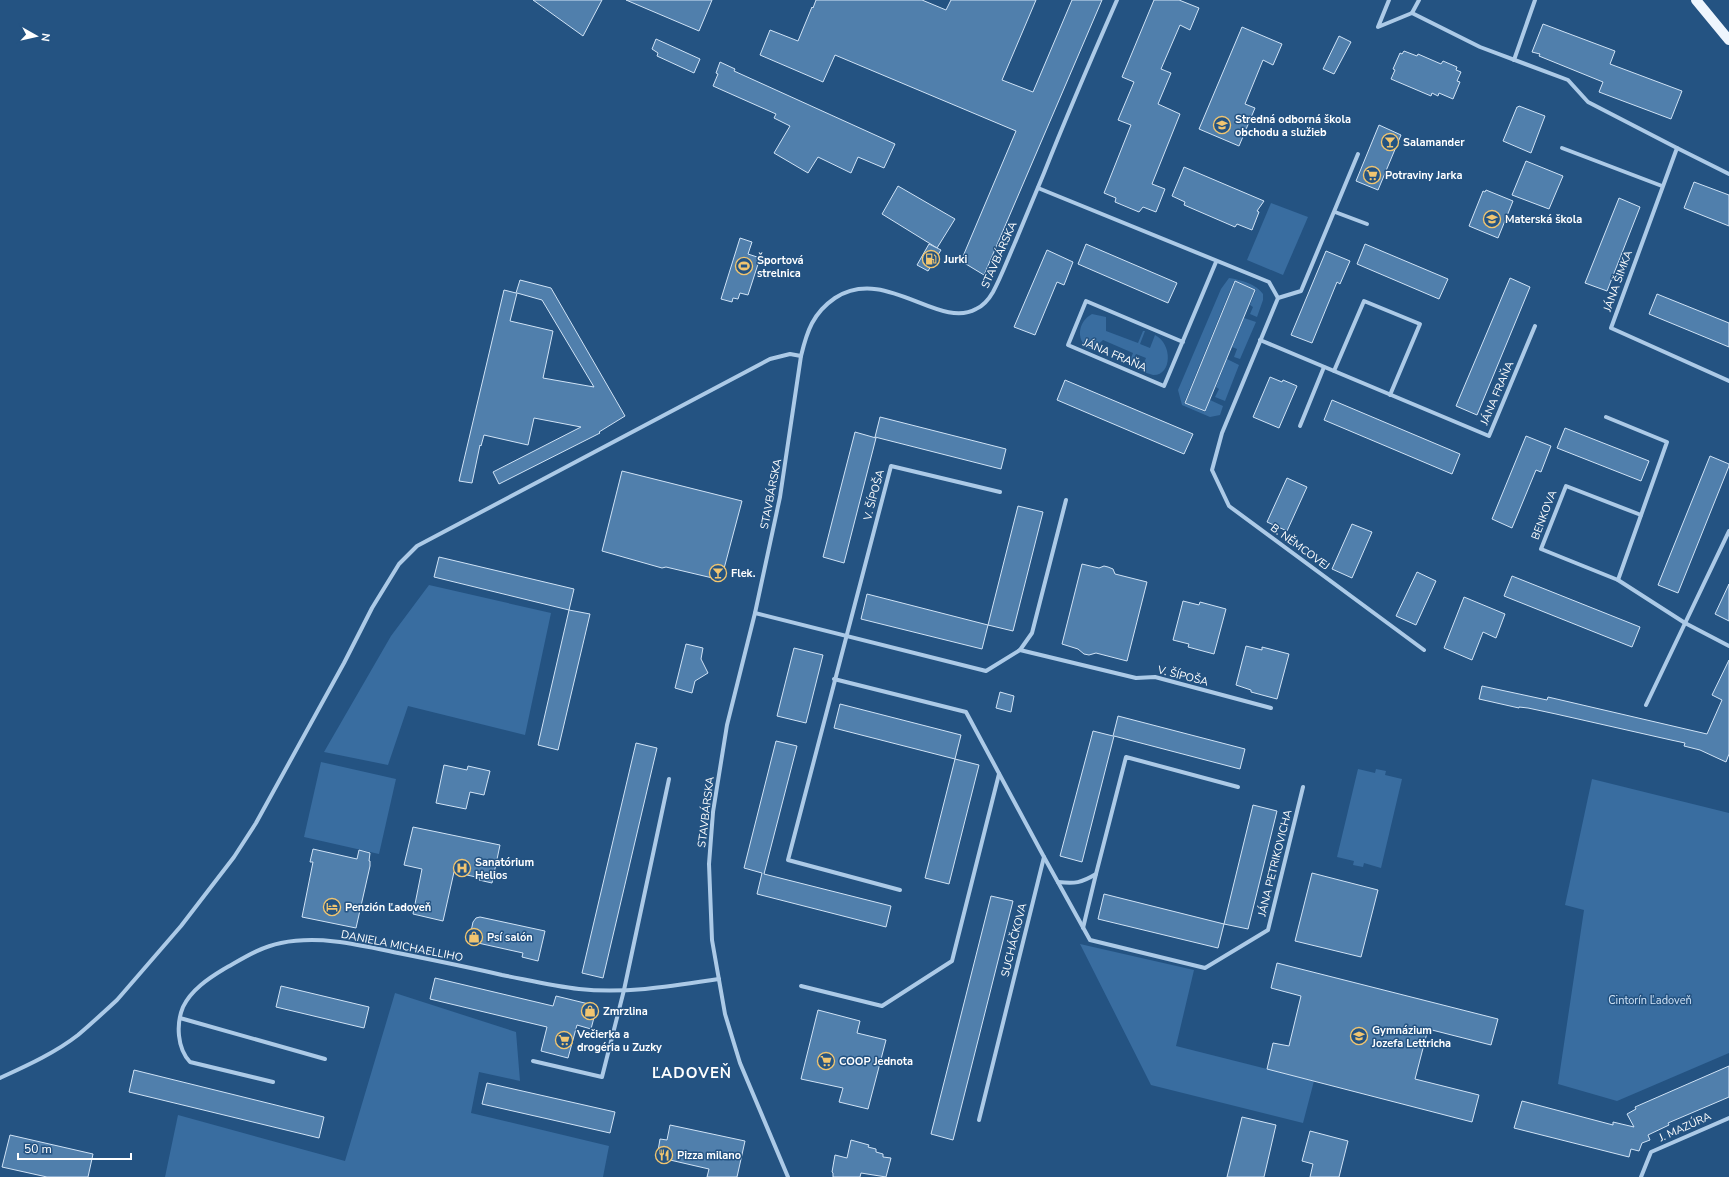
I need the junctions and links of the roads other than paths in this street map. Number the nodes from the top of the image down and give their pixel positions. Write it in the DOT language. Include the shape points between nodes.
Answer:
graph roads {
  1 [pos="1117,0"];
  2 [pos="1389,0"];
  3 [pos="1419,0"];
  4 [pos="1535,0"];
  5 [pos="1696,0"];
  6 [pos="1412,13"];
  7 [pos="1729,40"];
  8 [pos="1514,60"];
  9 [pos="1562,148"];
  10 [pos="1677,148"];
  11 [pos="1358,154"];
  12 [pos="1729,174"];
  13 [pos="1662,186"];
  14 [pos="1038,188"];
  15 [pos="1335,212"];
  16 [pos="1368,224"];
  17 [pos="1216,262"];
  18 [pos="1278,298"];
  19 [pos="1535,326"];
  20 [pos="1260,340"];
  21 [pos="1183,342"];
  22 [pos="801,356"];
  23 [pos="1324,367"];
  24 [pos="1334,371"];
  25 [pos="1729,381"];
  26 [pos="1390,395"];
  27 [pos="1606,417"];
  28 [pos="1300,426"];
  29 [pos="1000,492"];
  30 [pos="1066,500"];
  31 [pos="1641,515"];
  32 [pos="1729,531"];
  33 [pos="1618,580"];
  34 [pos="755,613"];
  35 [pos="1684,624"];
  36 [pos="847,637"];
  37 [pos="1729,646"];
  38 [pos="1020,650"];
  39 [pos="1424,650"];
  40 [pos="834,679"];
  41 [pos="1646,705"];
  42 [pos="1271,708"];
  43 [pos="999,774"];
  44 [pos="669,780"];
  45 [pos="1238,787"];
  46 [pos="1303,787"];
  47 [pos="1044,857"];
  48 [pos="1096,874"];
  49 [pos="1058,882"];
  50 [pos="900,890"];
  51 [pos="1083,928"];
  52 [pos="719,979"];
  53 [pos="801,986"];
  54 [pos="624,990"];
  55 [pos="180,1018"];
  56 [pos="325,1060"];
  57 [pos="533,1061"];
  58 [pos="0,1078"];
  59 [pos="273,1082"];
  60 [pos="1729,1118"];
  61 [pos="979,1120"];
  62 [pos="788,1177"];
  63 [pos="1641,1177"];
  1 -- 14 [label="street, STAVBÁRSKA"];
  2 -- 6 [label="street" via="1378,27"];
  3 -- 6 [label="street"];
  4 -- 8 [label="street"];
  5 -- 7 [label="main road"];
  6 -- 8 [label="street" via="1480,47"];
  8 -- 10 [label="street" via="1568,80 1588,102"];
  9 -- 13 [label="street"];
  10 -- 12 [label="street"];
  10 -- 13 [label="street, JÁNA ŠIMKA"];
  11 -- 15 [label="street"];
  13 -- 25 [label="street, JÁNA ŠIMKA" via="1611,328"];
  14 -- 17 [label="street"];
  14 -- 22 [label="street, STAVBÁRSKA" via="993,292 977,309 959,314 877,289 853,289 830,302 814,317 808,328"];
  15 -- 16 [label="street"];
  15 -- 18 [label="street" via="1302,291"];
  17 -- 18 [label="street" via="1268,282"];
  17 -- 21 [label="street, JÁNA FRAŇA"];
  18 -- 20 [label="street"];
  19 -- 26 [label="street, JÁNA FRAŇA" via="1489,436"];
  20 -- 23 [label="street, JÁNA FRAŇA"];
  20 -- 39 [label="street, B. NĚMCOVEJ" via="1222,433 1212,470 1229,506"];
  21 -- 21 [label="street, JÁNA FRAŇA" via="1086,301 1068,345 1164,386"];
  22 -- 34 [label="street, STAVBÁRSKA" via="780,497"];
  22 -- 58 [label="street" via="790,354 770,359 417,546 399,564 372,608 256,823 208,892 117,1000 77,1035 35,1061"];
  23 -- 24 [label="street, JÁNA FRAŇA"];
  23 -- 28 [label="street"];
  24 -- 26 [label="street, JÁNA FRAŇA"];
  24 -- 26 [label="street" via="1364,301 1420,324"];
  27 -- 31 [label="street" via="1667,442"];
  29 -- 36 [label="street, V. ŠÍPOŠA" via="891,466"];
  30 -- 38 [label="street" via="1032,633"];
  31 -- 33 [label="street"];
  31 -- 33 [label="street, BENKOVA" via="1566,486 1541,549"];
  32 -- 35 [label="street"];
  33 -- 35 [label="street, BENKOVA"];
  34 -- 36 [label="street"];
  34 -- 52 [label="street, STAVBÁRSKA" via="727,725 710,837 710,911 714,958"];
  35 -- 37 [label="street, BENKOVA"];
  35 -- 41 [label="street"];
  36 -- 38 [label="street" via="986,671"];
  36 -- 40 [label="street"];
  38 -- 42 [label="street, V. ŠÍPOŠA" via="1136,678 1155,677"];
  40 -- 43 [label="street" via="966,712"];
  40 -- 50 [label="street" via="788,860"];
  43 -- 47 [label="street"];
  43 -- 53 [label="street" via="952,961 882,1006"];
  44 -- 54 [label="street"];
  45 -- 48 [label="street" via="1126,757"];
  46 -- 51 [label="street, JÁNA PETRIKOVICHA" via="1268,930 1204,968 1090,940"];
  47 -- 49 [label="street, JÁNA PETRIKOVICHA"];
  47 -- 61 [label="street, SUCHÁČKOVA"];
  48 -- 49 [label="street" via="1083,882"];
  48 -- 51 [label="street"];
  49 -- 51 [label="street, JÁNA PETRIKOVICHA"];
  52 -- 54 [label="street, DANIELA MICHAELLIHO"];
  52 -- 62 [label="street, STAVBÁRSKA" via="740,1063"];
  54 -- 55 [label="street, DANIELA MICHAELLIHO" via="589,990 556,986 361,945 308,940 267,947 214,976 187,1000"];
  54 -- 57 [label="street" via="602,1077"];
  55 -- 56 [label="street"];
  55 -- 59 [label="street, DANIELA MICHAELLIHO" via="181,1046 190,1062"];
  60 -- 63 [label="street, J. MAZÚRA" via="1651,1152"];
}
